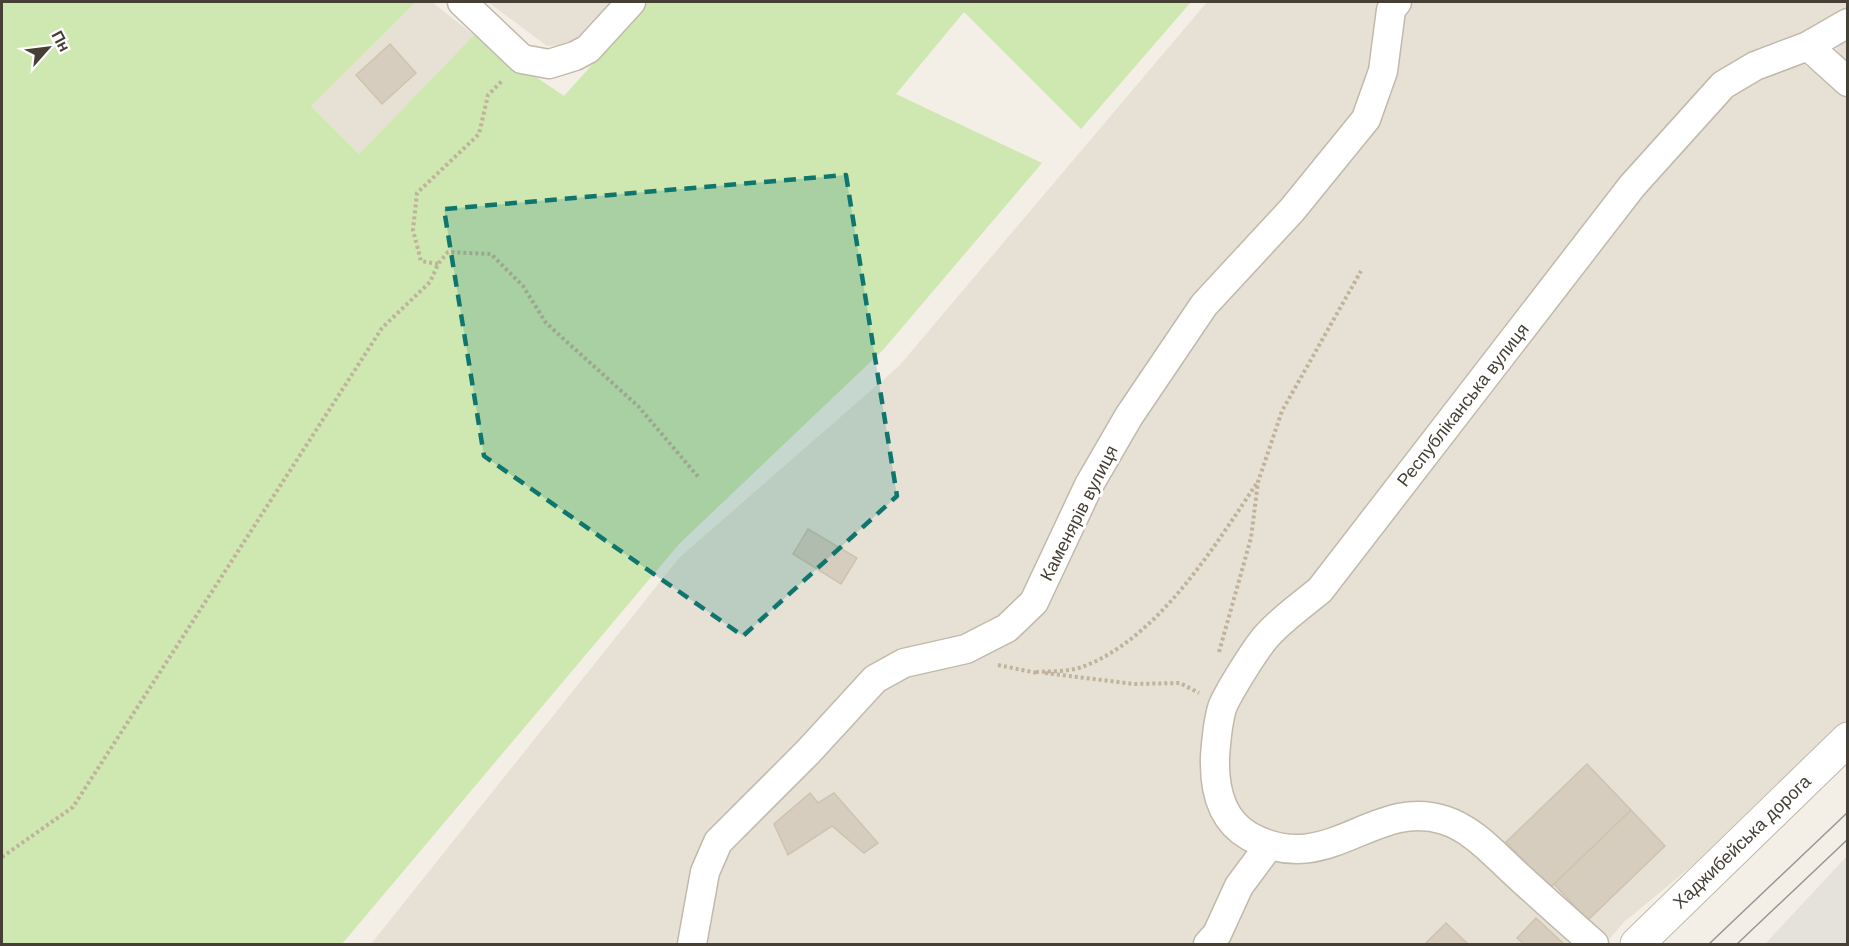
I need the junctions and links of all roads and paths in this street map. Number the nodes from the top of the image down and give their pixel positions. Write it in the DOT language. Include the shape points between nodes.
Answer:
graph roads {
  1 [pos="462,2"];
  2 [pos="631,2"];
  3 [pos="1397,2"];
  4 [pos="1848,23"];
  5 [pos="1808,46"];
  6 [pos="522,59"];
  7 [pos="1848,82"];
  8 [pos="438,264"];
  9 [pos="1361,271"];
  10 [pos="700,479"];
  11 [pos="1258,482"];
  12 [pos="966,649"];
  13 [pos="1219,654"];
  14 [pos="1036,672"];
  15 [pos="1222,708"];
  16 [pos="1848,739"];
  17 [pos="1268,847"];
  18 [pos="2,857"];
  19 [pos="692,945"];
  20 [pos="1208,945"];
  21 [pos="1594,945"];
  22 [pos="1636,945"];
  1 -- 6 [label="street"];
  2 -- 6 [label="street" via="588,49 575,56 549,64"];
  3 -- 12 [label="street, Каменярів вулиця" via="1391,10 1383,71 1366,119 1292,210 1198,314 1089,485 1034,602 1007,628"];
  4 -- 5 [label="street, Республіканська вулиця"];
  5 -- 7 [label="street"];
  5 -- 15 [label="street, Республіканська вулиця" via="1755,66 1723,86 1632,186 1320,590 1265,638"];
  6 -- 8 [label="path" via="488,95 479,134 417,194 413,230 421,261"];
  8 -- 10 [label="path" via="448,252 491,254 523,286 546,324 638,406"];
  8 -- 18 [label="path" via="430,282 382,328 73,807"];
  9 -- 11 [label="path" via="1282,411"];
  11 -- 13 [label="path" via="1251,538"];
  11 -- 14 [label="path" via="1186,583 1148,624 1114,652 1080,668"];
  12 -- 14 [label="path" via="990,663"];
  12 -- 19 [label="street, Каменярів вулиця" via="904,663 875,679 718,842 705,872"];
  14 -- 15 [label="path" via="1134,684 1180,683"];
  15 -- 17 [label="street, Республіканська вулиця" via="1215,782 1225,812 1239,830"];
  16 -- 22 [label="street, Хаджибейська дорога"];
  17 -- 20 [label="street" via="1239,886"];
  17 -- 21 [label="street" via="1312,849 1334,844 1392,817 1445,820 1474,836"];
}
